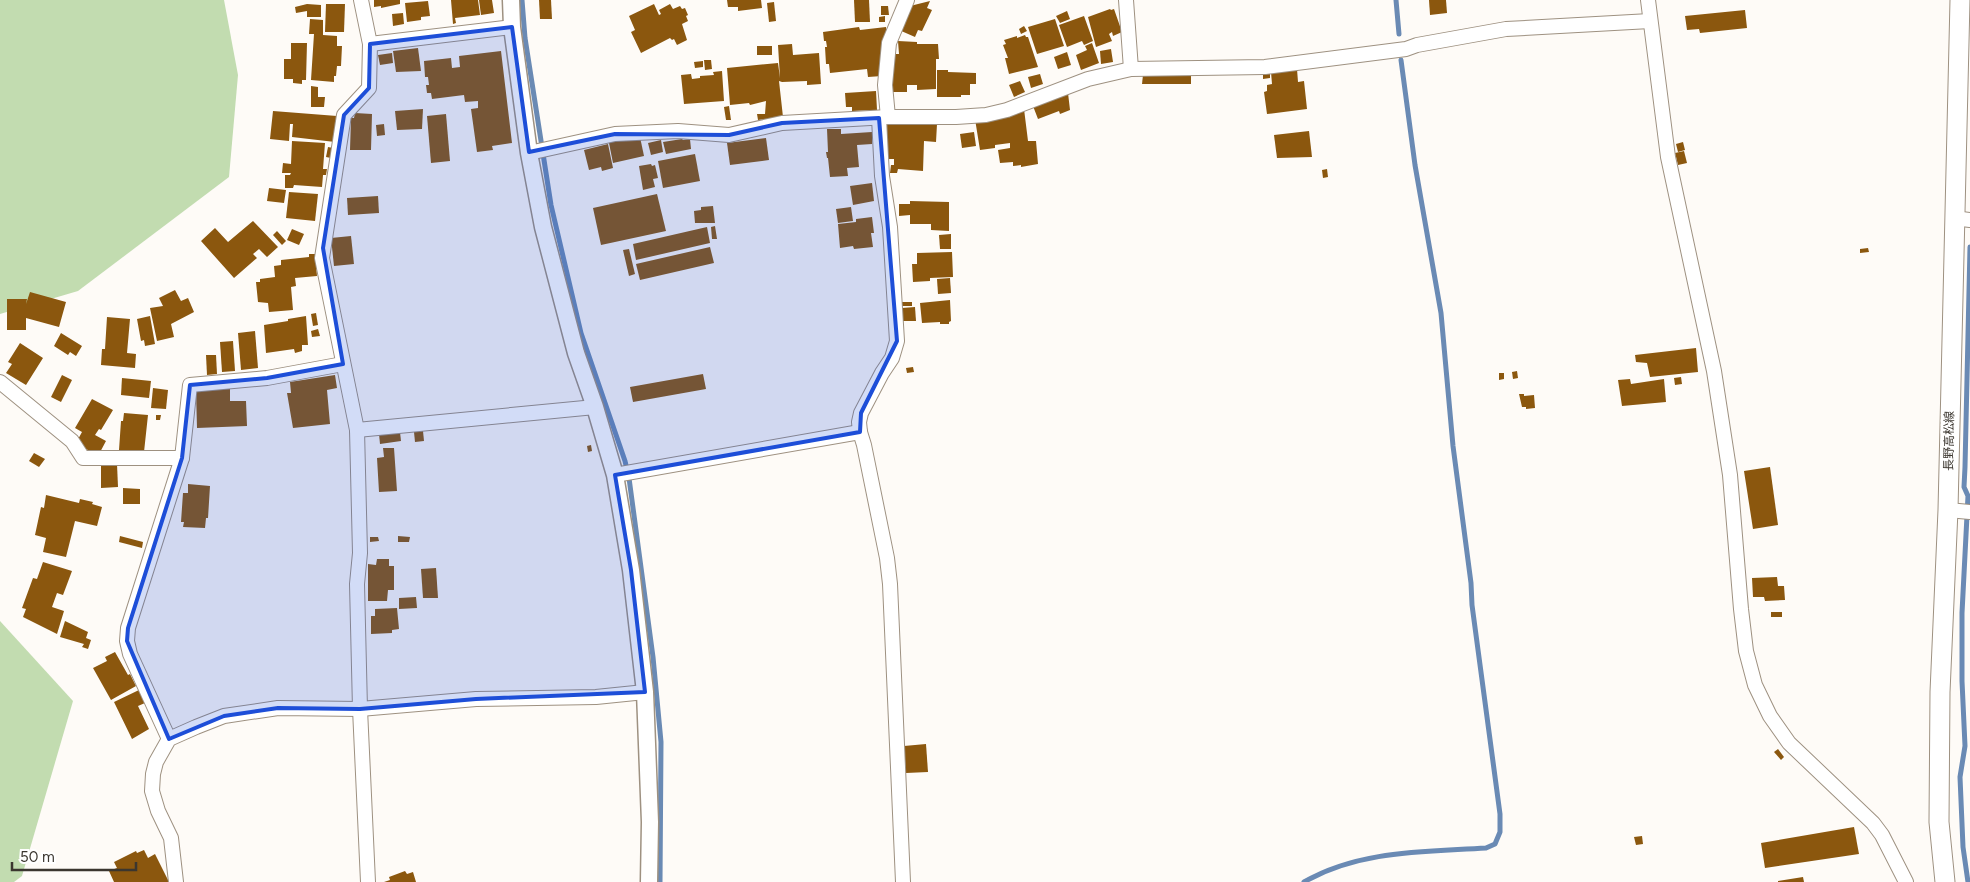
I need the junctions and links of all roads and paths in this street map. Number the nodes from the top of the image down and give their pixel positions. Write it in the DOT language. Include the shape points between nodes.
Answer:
graph roads {
  1 [pos="361,0"];
  2 [pos="511,0"];
  3 [pos="907,0"];
  4 [pos="1126,0"];
  5 [pos="1648,0"];
  6 [pos="1960,0"];
  7 [pos="1650,21"];
  8 [pos="512,27"];
  9 [pos="370,44"];
  10 [pos="1131,69"];
  11 [pos="884,118"];
  12 [pos="538,151"];
  13 [pos="1962,219"];
  14 [pos="343,364"];
  15 [pos="0,382"];
  16 [pos="595,408"];
  17 [pos="357,430"];
  18 [pos="860,432"];
  19 [pos="182,458"];
  20 [pos="623,474"];
  21 [pos="1959,511"];
  22 [pos="645,692"];
  23 [pos="360,709"];
  24 [pos="170,739"];
  25 [pos="176,882"];
  26 [pos="368,882"];
  27 [pos="648,882"];
  28 [pos="903,882"];
  29 [pos="1906,882"];
  30 [pos="1945,882"];
  1 -- 9 [label="street"];
  2 -- 8 [label="street"];
  3 -- 11 [label="street" via="889,43"];
  4 -- 10 [label="street"];
  5 -- 7 [label="street"];
  6 -- 13 [label="main road, 長野高松線"];
  7 -- 10 [label="street" via="1506,29 1406,49 1265,67"];
  7 -- 29 [label="street" via="1668,157 1714,371 1730,475 1746,651 1755,685 1770,716 1789,743 1873,823"];
  8 -- 9 [label="street"];
  8 -- 12 [label="street"];
  9 -- 14 [label="street" via="369,88 344,115 322,258"];
  10 -- 11 [label="street" via="1088,79 1007,110 956,117"];
  11 -- 12 [label="street" via="782,123 729,135 678,131 615,134"];
  11 -- 18 [label="street" via="882,176 890,227 897,341 892,358 861,413"];
  12 -- 16 [label="street" via="543,227 560,299"];
  13 -- 21 [label="main road, 長野高松線"];
  14 -- 17 [label="street"];
  14 -- 19 [label="street" via="267,378 190,386"];
  15 -- 19 [label="street" via="72,441 82,458"];
  16 -- 17 [label="street"];
  16 -- 20 [label="street"];
  17 -- 23 [label="street"];
  18 -- 20 [label="street"];
  18 -- 28 [label="street" via="890,584"];
  19 -- 24 [label="street" via="128,628 127,641"];
  20 -- 22 [label="street"];
  21 -- 30 [label="main road, 長野高松線" via="1940,692 1939,822"];
  22 -- 23 [label="street" via="596,697 476,699"];
  22 -- 27 [label="street" via="650,822"];
  23 -- 24 [label="street" via="278,708 224,716"];
  23 -- 26 [label="street"];
  24 -- 25 [label="street" via="156,762 152,791 171,838"];
}
